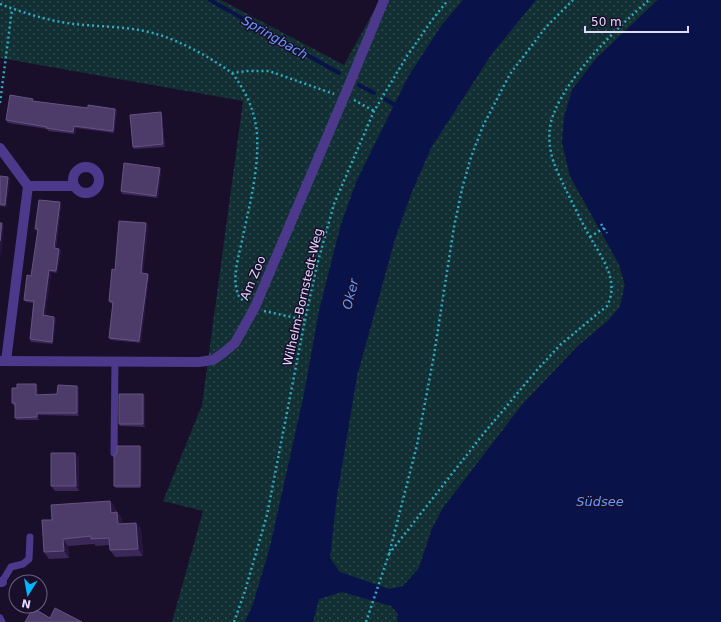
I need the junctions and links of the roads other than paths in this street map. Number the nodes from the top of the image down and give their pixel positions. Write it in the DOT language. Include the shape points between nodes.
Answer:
graph roads {
  1 [pos="384,0"];
  2 [pos="0,148"];
  3 [pos="28,186"];
  4 [pos="74,186"];
  5 [pos="3,361"];
  6 [pos="115,362"];
  7 [pos="114,453"];
  8 [pos="30,537"];
  9 [pos="1,582"];
  10 [pos="0,618"];
  11 [pos="2,622"];
  1 -- 6 [label="street, Am Zoo" via="255,307 235,343 213,360"];
  2 -- 3 [label="street"];
  3 -- 4 [label="street"];
  3 -- 5 [label="street"];
  5 -- 6 [label="street, Am Zoo"];
  6 -- 7 [label="lane"];
  8 -- 9 [label="lane" via="29,559 23,564 11,567"];
  10 -- 11 [label="lane"];
}
